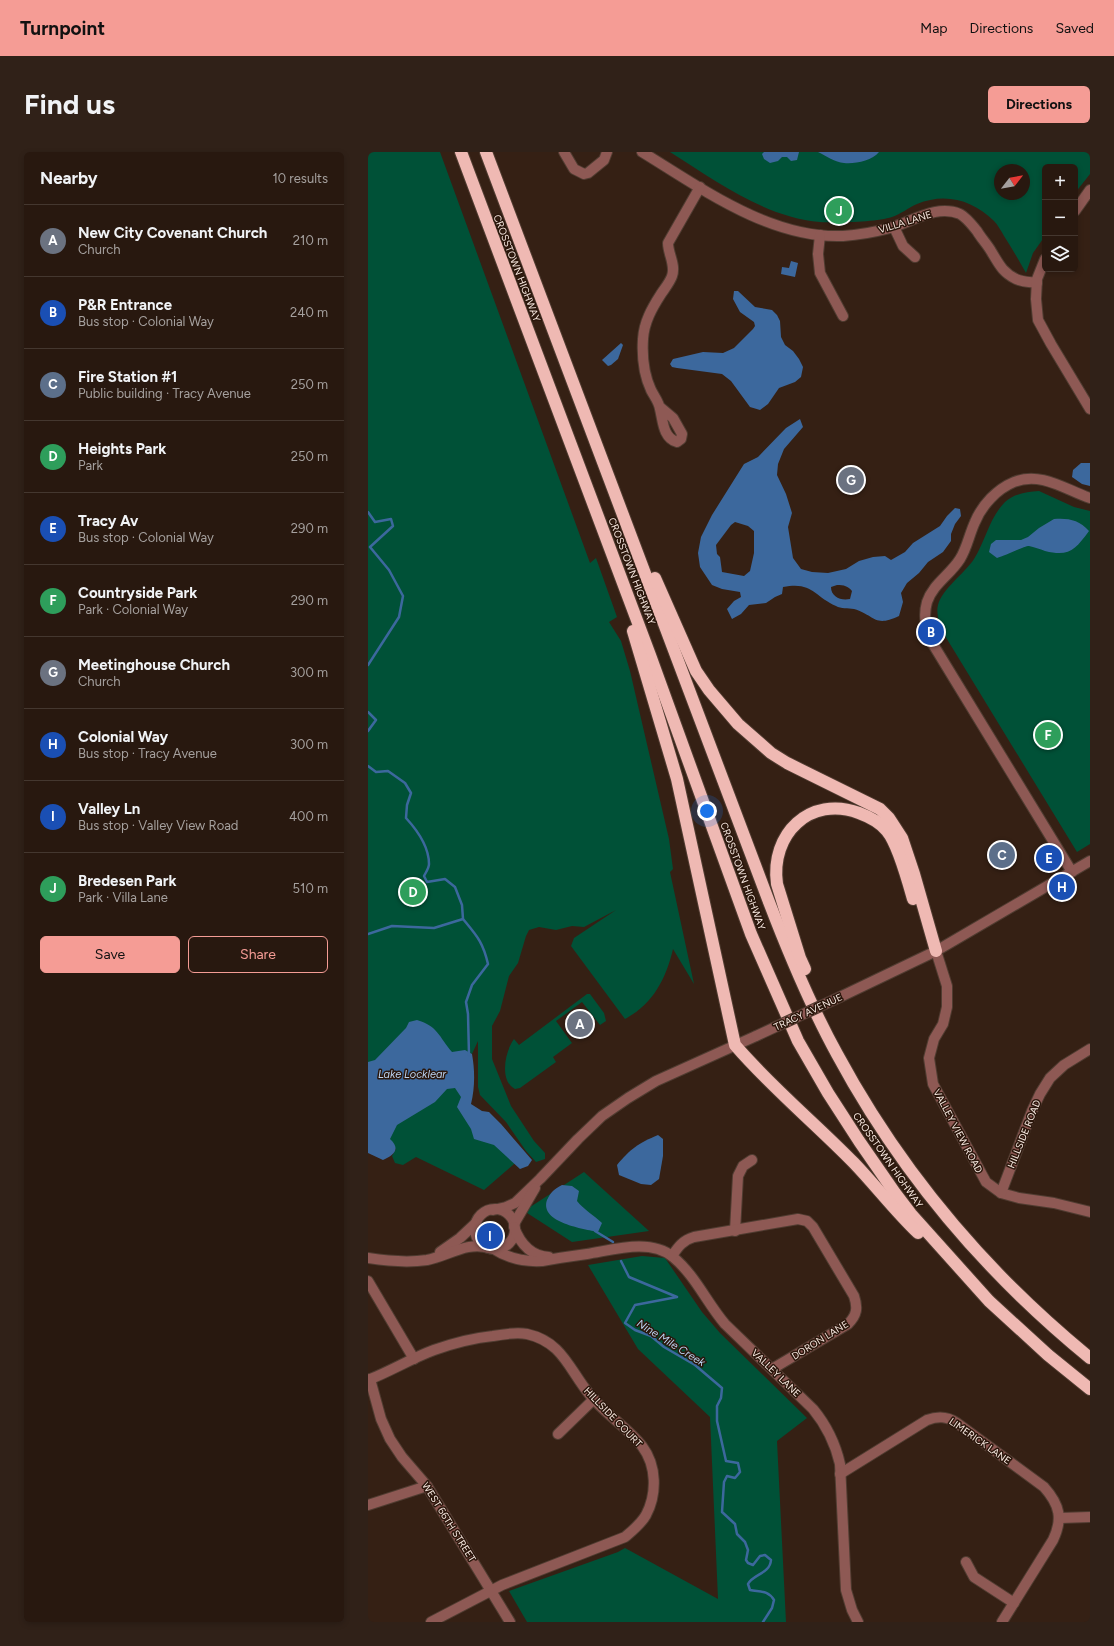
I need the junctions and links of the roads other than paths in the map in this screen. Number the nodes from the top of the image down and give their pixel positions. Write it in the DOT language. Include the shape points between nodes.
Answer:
graph roads {
  1 [pos="461,152"];
  2 [pos="486,152"];
  3 [pos="564,152"];
  4 [pos="608,152"];
  5 [pos="642,152"];
  6 [pos="700,187"];
  7 [pos="1090,190"];
  8 [pos="1078,207"];
  9 [pos="894,227"];
  10 [pos="820,235"];
  11 [pos="915,257"];
  12 [pos="1042,266"];
  13 [pos="1037,284"];
  14 [pos="843,316"];
  15 [pos="660,407"];
  16 [pos="1090,409"];
  17 [pos="615,493"];
  18 [pos="1090,498"];
  19 [pos="616,564"];
  20 [pos="1090,861"];
  21 [pos="1072,872"];
  22 [pos="936,951"];
  23 [pos="735,1045"];
  24 [pos="1090,1049"];
  25 [pos="852,1080"];
  26 [pos="752,1160"];
  27 [pos="540,1179"];
  28 [pos="1001,1193"];
  29 [pos="493,1210"];
  30 [pos="1090,1212"];
  31 [pos="476,1223"];
  32 [pos="514,1226"];
  33 [pos="735,1231"];
  34 [pos="492,1249"];
  35 [pos="672,1256"];
  36 [pos="368,1258"];
  37 [pos="557,1258"];
  38 [pos="428,1260"];
  39 [pos="368,1281"];
  40 [pos="989,1301"];
  41 [pos="1090,1358"];
  42 [pos="414,1360"];
  43 [pos="772,1369"];
  44 [pos="369,1379"];
  45 [pos="1090,1389"];
  46 [pos="594,1399"];
  47 [pos="558,1434"];
  48 [pos="840,1474"];
  49 [pos="428,1486"];
  50 [pos="368,1505"];
  51 [pos="1090,1517"];
  52 [pos="1060,1518"];
  53 [pos="966,1562"];
  54 [pos="491,1590"];
  55 [pos="1014,1603"];
  56 [pos="431,1622"];
  57 [pos="510,1622"];
  58 [pos="858,1622"];
  59 [pos="1002,1622"];
  1 -- 19 [label="highway, CROSSTOWN HIGHWAY"];
  2 -- 17 [label="highway, CROSSTOWN HIGHWAY"];
  3 -- 4 [label="street" via="574,169 584,174 604,160"];
  5 -- 6 [label="street, VILLA LANE"];
  6 -- 10 [label="street, VILLA LANE" via="771,224"];
  6 -- 15 [label="street" via="668,243 673,266 672,275 644,329 645,370 650,389"];
  7 -- 8 [label="street"];
  9 -- 10 [label="street, VILLA LANE" via="842,236"];
  9 -- 11 [label="street" via="903,246"];
  9 -- 13 [label="street, VILLA LANE" via="929,214 960,214 971,223 991,250 1000,268 1017,280"];
  10 -- 14 [label="street" via="820,273"];
  12 -- 13 [label="street"];
  13 -- 16 [label="street" via="1038,320"];
  17 -- 22 [label="highway" via="696,671 724,708 771,753 880,809 889,818 902,838 908,854"];
  17 -- 25 [label="highway, CROSSTOWN HIGHWAY" via="786,946 819,1020"];
  18 -- 21 [label="street" via="1039,479 1027,479 1004,487 982,509 959,561 931,592 925,617 931,641"];
  19 -- 23 [label="highway" via="677,779"];
  19 -- 40 [label="highway, CROSSTOWN HIGHWAY" via="751,934 798,1041 847,1123 895,1193"];
  20 -- 21 [label="street, TRACY AVENUE"];
  21 -- 22 [label="street, TRACY AVENUE"];
  22 -- 23 [label="street, TRACY AVENUE, bridge"];
  22 -- 25 [label="highway" via="923,930 892,838 880,824 851,810 834,808 822,809 809,815 789,831 776,860 777,884 800,958"];
  22 -- 28 [label="street, VALLEY VIEW ROAD" via="947,986 947,1007 943,1024 934,1039 928,1058 933,1084 986,1182"];
  23 -- 27 [label="street, TRACY AVENUE" via="656,1081 628,1098 602,1116"];
  23 -- 40 [label="highway" via="750,1063 854,1163 897,1212"];
  24 -- 28 [label="street, HILLSIDE ROAD" via="1064,1065 1050,1078 1040,1094"];
  25 -- 41 [label="highway, CROSSTOWN HIGHWAY" via="899,1154 944,1214 1014,1290"];
  26 -- 33 [label="street" via="743,1166 738,1176"];
  27 -- 29 [label="street, TRACY AVENUE" via="514,1203"];
  27 -- 32 [label="street, TRACY AVENUE"];
  28 -- 30 [label="street, VALLEY VIEW ROAD"];
  29 -- 31 [label="street" via="482,1214"];
  29 -- 32 [label="street" via="505,1212"];
  31 -- 34 [label="street" via="479,1241"];
  31 -- 38 [label="street" via="460,1238"];
  32 -- 34 [label="street" via="514,1233 508,1244 502,1248"];
  32 -- 37 [label="street, VALLEY LANE" via="519,1239 532,1252"];
  33 -- 35 [label="street" via="686,1239"];
  33 -- 43 [label="street, DORON LANE" via="798,1219 807,1221 813,1227 857,1304 857,1311 848,1324"];
  34 -- 37 [label="street, VALLEY LANE" via="528,1262"];
  34 -- 38 [label="street" via="473,1246"];
  35 -- 37 [label="street, VALLEY LANE" via="655,1248 632,1247"];
  35 -- 43 [label="street, VALLEY LANE" via="687,1271 725,1324"];
  36 -- 38 [label="street" via="409,1262"];
  39 -- 42 [label="street"];
  40 -- 45 [label="highway, CROSSTOWN HIGHWAY"];
  42 -- 44 [label="street, HILLSIDE COURT"];
  42 -- 46 [label="street, HILLSIDE COURT" via="456,1343 525,1334 538,1337 561,1352 578,1380"];
  43 -- 48 [label="street, VALLEY LANE" via="823,1421 836,1449"];
  44 -- 49 [label="street, WEST 66TH STREET" via="390,1439"];
  46 -- 47 [label="street"];
  46 -- 54 [label="street, HILLSIDE COURT" via="643,1447 649,1460 653,1488 651,1503 645,1516 625,1537"];
  48 -- 52 [label="street, LIMERICK LANE" via="927,1420 950,1419 1044,1487 1052,1496"];
  48 -- 58 [label="street, VALLEY LANE" via="846,1590"];
  49 -- 50 [label="street"];
  49 -- 54 [label="street, WEST 66TH STREET"];
  51 -- 52 [label="street"];
  52 -- 55 [label="street" via="1053,1540"];
  53 -- 55 [label="street" via="974,1577"];
  54 -- 56 [label="street, HILLSIDE COURT"];
  54 -- 57 [label="street, WEST 66TH STREET"];
  55 -- 59 [label="street"];
}
